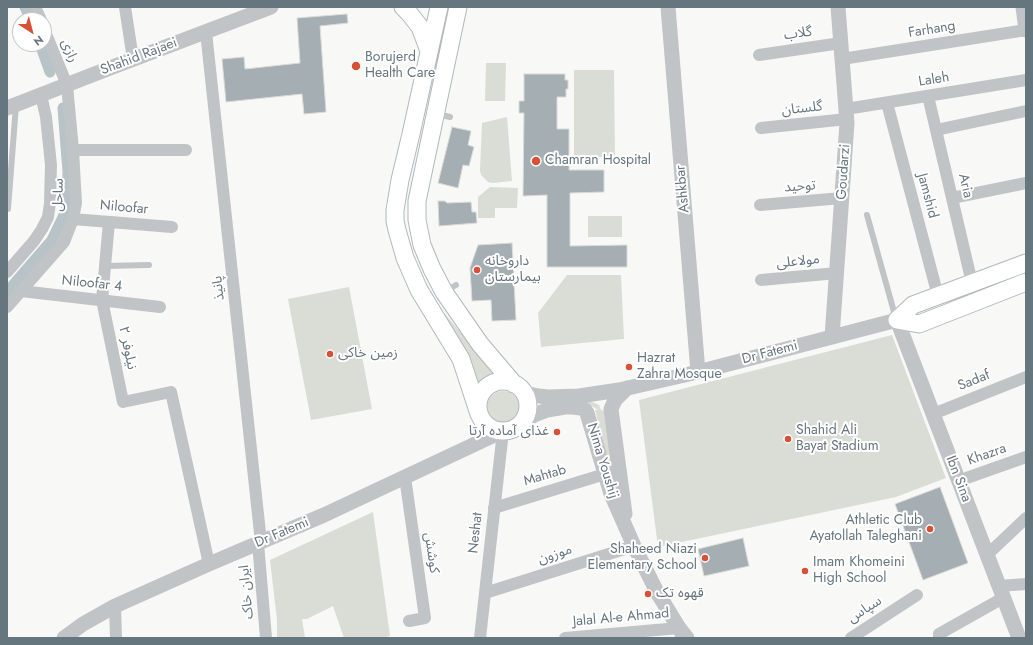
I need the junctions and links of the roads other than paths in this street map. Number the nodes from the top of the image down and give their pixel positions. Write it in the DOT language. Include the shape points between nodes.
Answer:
graph roads {
  1 [pos="125,7"];
  2 [pos="271,7"];
  3 [pos="403,7"];
  4 [pos="439,7"];
  5 [pos="458,7"];
  6 [pos="668,7"];
  7 [pos="838,7"];
  8 [pos="1023,7"];
  9 [pos="1026,30"];
  10 [pos="206,32"];
  11 [pos="841,44"];
  12 [pos="52,48"];
  13 [pos="429,51"];
  14 [pos="759,54"];
  15 [pos="133,59"];
  16 [pos="842,59"];
  17 [pos="1026,80"];
  18 [pos="67,85"];
  19 [pos="41,95"];
  20 [pos="928,96"];
  21 [pos="887,103"];
  22 [pos="11,107"];
  23 [pos="1026,111"];
  24 [pos="846,114"];
  25 [pos="761,128"];
  26 [pos="936,130"];
  27 [pos="73,150"];
  28 [pos="186,150"];
  29 [pos="1026,183"];
  30 [pos="842,198"];
  31 [pos="952,198"];
  32 [pos="760,205"];
  33 [pos="8,209"];
  34 [pos="867,215"];
  35 [pos="73,219"];
  36 [pos="109,222"];
  37 [pos="172,227"];
  38 [pos="1026,263"];
  39 [pos="149,265"];
  40 [pos="105,266"];
  41 [pos="7,272"];
  42 [pos="837,273"];
  43 [pos="761,280"];
  44 [pos="1026,282"];
  45 [pos="972,283"];
  46 [pos="450,289"];
  47 [pos="21,291"];
  48 [pos="938,296"];
  49 [pos="102,300"];
  50 [pos="426,302"];
  51 [pos="160,306"];
  52 [pos="7,307"];
  53 [pos="897,320"];
  54 [pos="832,337"];
  55 [pos="698,372"];
  56 [pos="1026,376"];
  57 [pos="627,388"];
  58 [pos="519,389"];
  59 [pos="479,414"];
  60 [pos="933,414"];
  61 [pos="521,423"];
  62 [pos="502,431"];
  63 [pos="1026,457"];
  64 [pos="605,474"];
  65 [pos="404,477"];
  66 [pos="958,481"];
  67 [pos="494,508"];
  68 [pos="1026,518"];
  69 [pos="1026,530"];
  70 [pos="627,531"];
  71 [pos="1013,531"];
  72 [pos="259,542"];
  73 [pos="634,546"];
  74 [pos="987,555"];
  75 [pos="209,564"];
  76 [pos="1026,584"];
  77 [pos="1001,592"];
  78 [pos="484,593"];
  79 [pos="917,595"];
  80 [pos="115,606"];
  81 [pos="409,621"];
  82 [pos="682,635"];
  83 [pos="577,637"];
  84 [pos="64,638"];
  85 [pos="116,638"];
  86 [pos="266,638"];
  87 [pos="480,638"];
  88 [pos="565,638"];
  89 [pos="851,638"];
  90 [pos="939,638"];
  91 [pos="1019,638"];
  1 -- 15 [label="street"];
  2 -- 10 [label="street, Shahid Rajaei"];
  3 -- 13 [label="main road" via="420,27"];
  4 -- 13 [label="main road"];
  5 -- 46 [label="main road" via="442,115 417,201 422,245 432,269"];
  6 -- 55 [label="street, Ashkbar"];
  7 -- 11 [label="street, Goudarzi"];
  8 -- 9 [label="street"];
  9 -- 16 [label="street, Farhang"];
  10 -- 15 [label="street, Shahid Rajaei"];
  10 -- 72 [label="street, پانیذ"];
  11 -- 14 [label="street, گلاب"];
  11 -- 16 [label="street, Goudarzi"];
  12 -- 18 [label="street, رازی"];
  13 -- 50 [label="main road" via="416,98 395,210 397,230 405,258"];
  15 -- 18 [label="street, Shahid Rajaei"];
  16 -- 24 [label="street, Goudarzi"];
  17 -- 20 [label="street, Laleh"];
  18 -- 19 [label="street, Shahid Rajaei"];
  18 -- 27 [label="street, ساحل"];
  19 -- 22 [label="street, Shahid Rajaei"];
  19 -- 41 [label="street, ساحل" via="51,165 48,217 34,241"];
  20 -- 21 [label="street, Laleh"];
  20 -- 26 [label="street, Aria"];
  21 -- 24 [label="street, Laleh"];
  21 -- 48 [label="street, Jamshid"];
  22 -- 33 [label="lane"];
  23 -- 26 [label="street"];
  24 -- 25 [label="street, گلستان"];
  24 -- 30 [label="street, Goudarzi"];
  26 -- 31 [label="street, Aria"];
  27 -- 28 [label="street"];
  27 -- 35 [label="street, ساحل" via="76,203"];
  29 -- 31 [label="street"];
  30 -- 32 [label="street, توحید"];
  30 -- 42 [label="street, Goudarzi"];
  31 -- 45 [label="street, Aria"];
  34 -- 53 [label="lane"];
  35 -- 36 [label="street, Niloofar"];
  35 -- 47 [label="street, ساحل" via="64,242"];
  36 -- 37 [label="street, Niloofar"];
  36 -- 40 [label="street, نیلوفر ۲"];
  38 -- 45 [label="main road"];
  39 -- 40 [label="lane"];
  40 -- 49 [label="street, نیلوفر ۲"];
  42 -- 43 [label="street, مولاعلی"];
  42 -- 54 [label="street, Goudarzi"];
  44 -- 53 [label="main road" via="919,324"];
  45 -- 48 [label="main road"];
  46 -- 50 [label="main road"];
  46 -- 58 [label="main road" via="480,344"];
  47 -- 49 [label="street, Niloofar 4"];
  47 -- 52 [label="street, ساحل"];
  48 -- 53 [label="main road" via="913,306"];
  49 -- 51 [label="street, Niloofar 4"];
  49 -- 75 [label="street, نیلوفر ۲" via="123,402 171,392"];
  50 -- 59 [label="main road" via="461,359"];
  53 -- 54 [label="street, Dr Fatemi"];
  53 -- 60 [label="street, Ibn Sina"];
  54 -- 55 [label="street, Dr Fatemi"];
  55 -- 57 [label="street, Dr Fatemi"];
  56 -- 60 [label="street, Sadaf"];
  57 -- 58 [label="street, Dr Fatemi" via="579,396 548,397"];
  57 -- 70 [label="street, Nima Youshij" via="611,408"];
  58 -- 59 [label="main road" via="502,381 489,385 478,401"];
  58 -- 61 [label="main road" via="528,405"];
  59 -- 62 [label="main road" via="490,428"];
  60 -- 66 [label="street, Ibn Sina"];
  61 -- 62 [label="main road" via="512,429"];
  61 -- 64 [label="street, Nima Youshij" via="547,410 565,407 584,410 588,415"];
  62 -- 65 [label="street, Dr Fatemi"];
  62 -- 67 [label="street, Neshat"];
  63 -- 66 [label="street, Khazra"];
  64 -- 67 [label="street, Mahtab"];
  64 -- 70 [label="street, Nima Youshij"];
  65 -- 72 [label="street, Dr Fatemi"];
  65 -- 81 [label="street, کوشش" via="425,618"];
  66 -- 74 [label="street, Ibn Sina"];
  67 -- 78 [label="street, Neshat"];
  68 -- 71 [label="street"];
  69 -- 71 [label="street"];
  70 -- 73 [label="street, Nima Youshij"];
  71 -- 74 [label="street"];
  72 -- 75 [label="street, Dr Fatemi"];
  72 -- 86 [label="street, ایران خاک"];
  73 -- 78 [label="street, موزون"];
  73 -- 82 [label="street, Nima Youshij"];
  74 -- 77 [label="street, Ibn Sina"];
  75 -- 80 [label="street, Dr Fatemi"];
  76 -- 77 [label="street"];
  77 -- 90 [label="street" via="939,634"];
  77 -- 91 [label="street, Ibn Sina"];
  78 -- 87 [label="street, Neshat"];
  79 -- 89 [label="street, سپاس"];
  80 -- 84 [label="street, Dr Fatemi"];
  80 -- 85 [label="street"];
  82 -- 83 [label="street, Jalal Al-e Ahmad"];
  83 -- 88 [label="street, Jalal Al-e Ahmad"];
}
